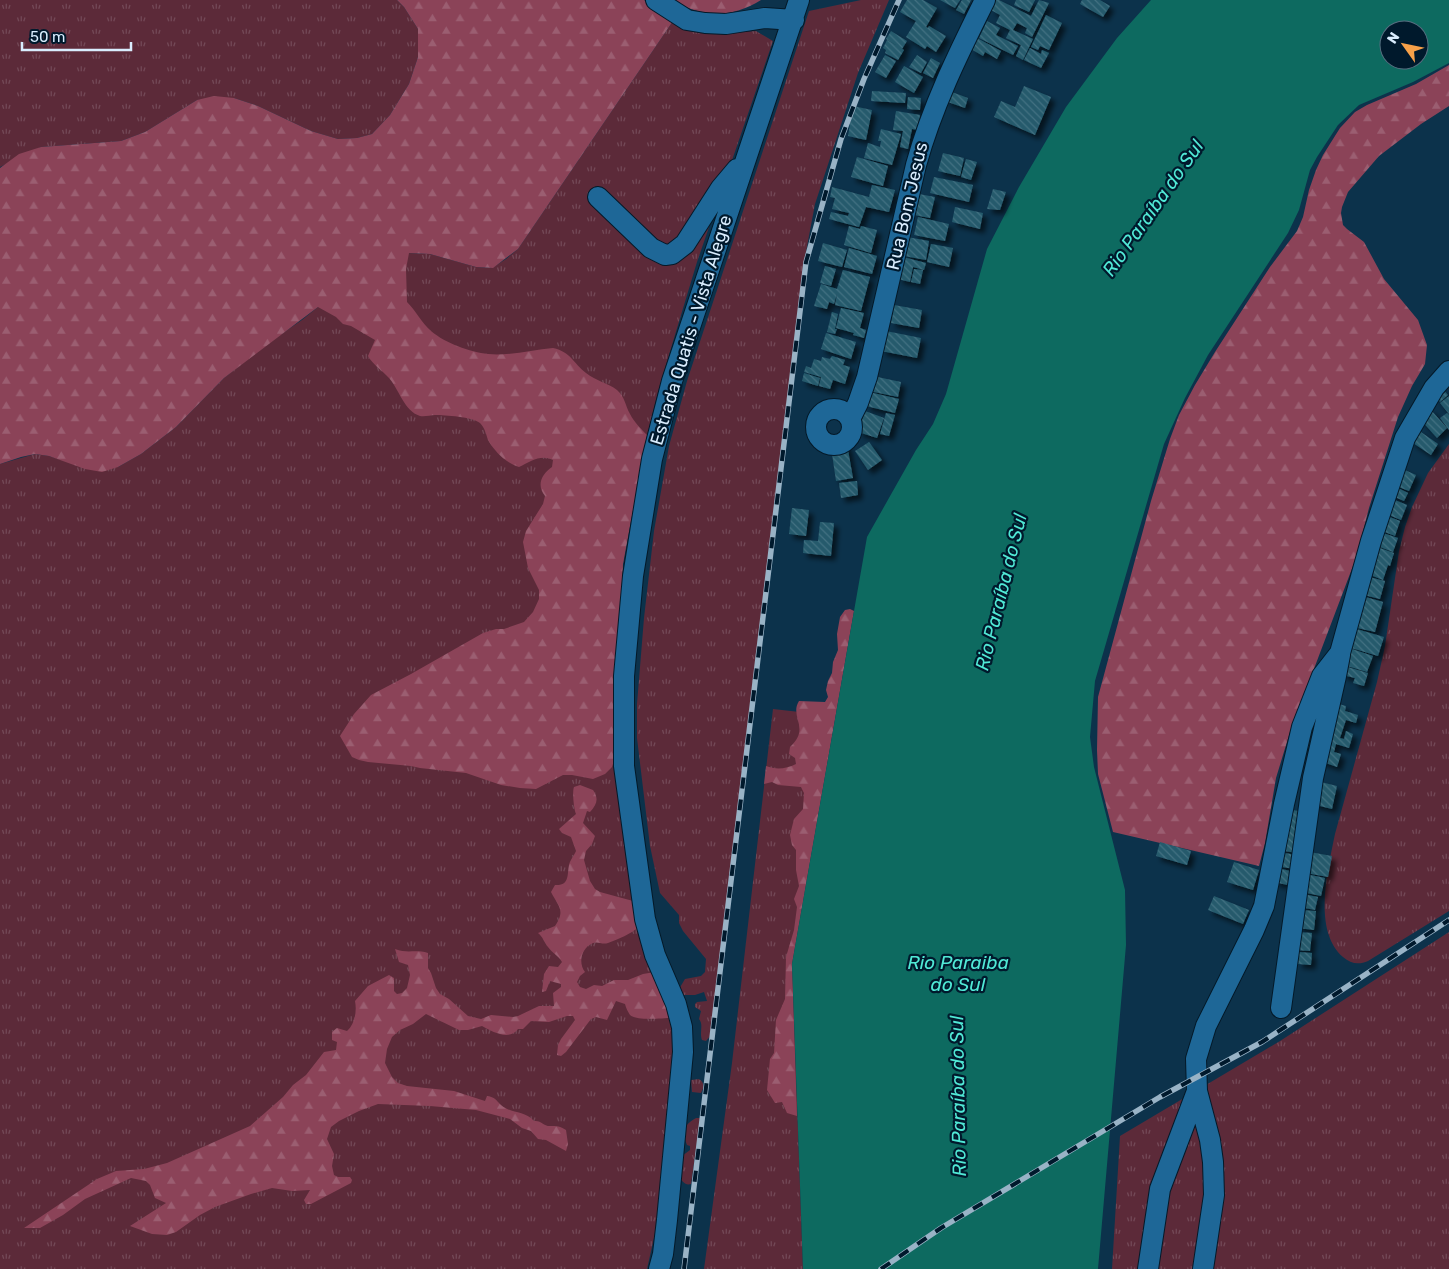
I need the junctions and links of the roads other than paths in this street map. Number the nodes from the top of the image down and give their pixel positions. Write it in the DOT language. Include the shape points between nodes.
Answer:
graph roads {
  1 [pos="656,0"];
  2 [pos="799,0"];
  3 [pos="985,0"];
  4 [pos="794,20"];
  5 [pos="745,160"];
  6 [pos="598,198"];
  7 [pos="1449,371"];
  8 [pos="850,419"];
  9 [pos="1340,652"];
  10 [pos="1281,1008"];
  11 [pos="1197,1091"];
  12 [pos="662,1264"];
  13 [pos="1148,1269"];
  14 [pos="1203,1269"];
  1 -- 4 [label="street" via="687,20 705,23 726,24 765,18"];
  2 -- 4 [label="street, Estrada Quatis - Vista Alegre"];
  3 -- 8 [label="street, Rua Bom Jesus" via="925,133 868,377"];
  4 -- 5 [label="street, Estrada Quatis - Vista Alegre"];
  5 -- 6 [label="street" via="721,188 685,244 672,254 666,255 651,248"];
  5 -- 12 [label="street, Estrada Quatis - Vista Alegre" via="672,381 652,459 633,576 624,676 624,766 645,919 682,1027 681,1085"];
  7 -- 9 [label="street" via="1429,395 1405,438 1370,541"];
  9 -- 10 [label="street" via="1312,778"];
  9 -- 11 [label="street" via="1322,676 1302,727 1264,906 1206,1026 1196,1059"];
  11 -- 13 [label="street" via="1160,1189"];
  11 -- 14 [label="street" via="1213,1162 1214,1196"];
}
